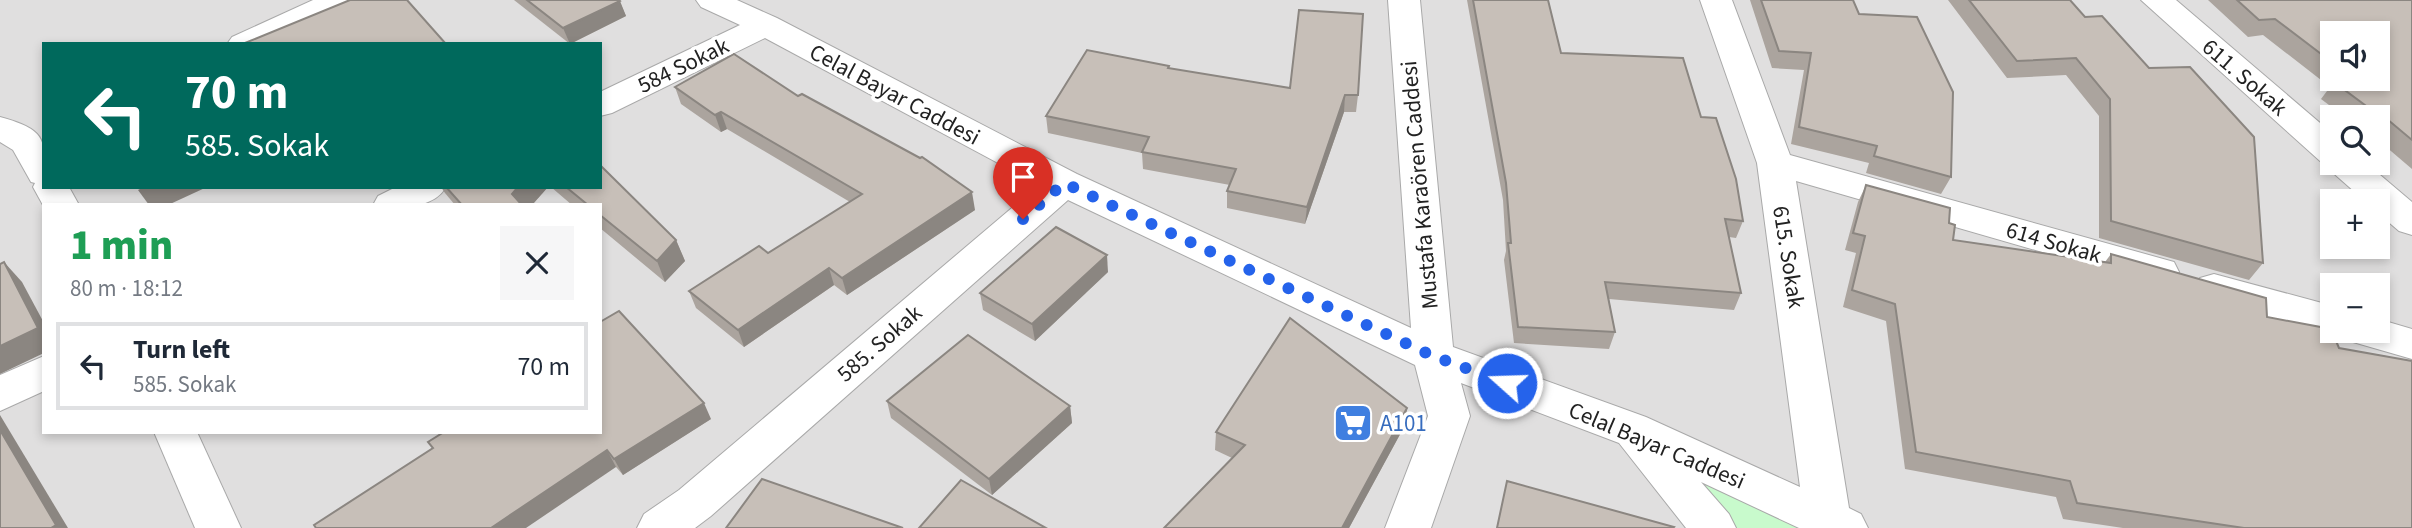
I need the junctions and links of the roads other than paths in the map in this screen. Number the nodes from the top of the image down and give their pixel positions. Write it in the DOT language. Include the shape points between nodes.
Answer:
graph roads {
  1 [pos="339,0"];
  2 [pos="712,0"];
  3 [pos="1716,0"];
  4 [pos="2157,0"];
  5 [pos="1395,3"];
  6 [pos="766,25"];
  7 [pos="247,42"];
  8 [pos="602,104"];
  9 [pos="18,139"];
  10 [pos="2320,142"];
  11 [pos="1774,163"];
  12 [pos="42,170"];
  13 [pos="2358,175"];
  14 [pos="1064,183"];
  15 [pos="424,189"];
  16 [pos="395,203"];
  17 [pos="2412,222"];
  18 [pos="2320,317"];
  19 [pos="2390,338"];
  20 [pos="2412,344"];
  21 [pos="1433,356"];
  22 [pos="42,373"];
  23 [pos="0,394"];
  24 [pos="1631,429"];
  25 [pos="176,434"];
  26 [pos="675,520"];
  27 [pos="1837,525"];
  28 [pos="218,528"];
  29 [pos="1408,528"];
  30 [pos="1713,528"];
  1 -- 7 [label="street"];
  2 -- 6 [label="street, Celal Bayar Caddesi"];
  3 -- 11 [label="street, 615. Sokak"];
  4 -- 10 [label="street, 611. Sokak"];
  5 -- 21 [label="street, Mustafa Karaören Caddesi"];
  6 -- 8 [label="street, 584 Sokak"];
  6 -- 14 [label="street, Celal Bayar Caddesi"];
  9 -- 12 [label="street"];
  11 -- 18 [label="street, 614 Sokak"];
  11 -- 27 [label="street, 615. Sokak"];
  13 -- 17 [label="street"];
  14 -- 21 [label="street, Celal Bayar Caddesi"];
  14 -- 26 [label="street, 585. Sokak"];
  15 -- 16 [label="street"];
  19 -- 20 [label="street"];
  21 -- 24 [label="street, Celal Bayar Caddesi"];
  21 -- 29 [label="street, Mustafa Karaören Caddesi" via="1449,416"];
  22 -- 23 [label="street"];
  24 -- 27 [label="street, Celal Bayar Caddesi"];
  24 -- 30 [label="street"];
  25 -- 28 [label="street"];
}
